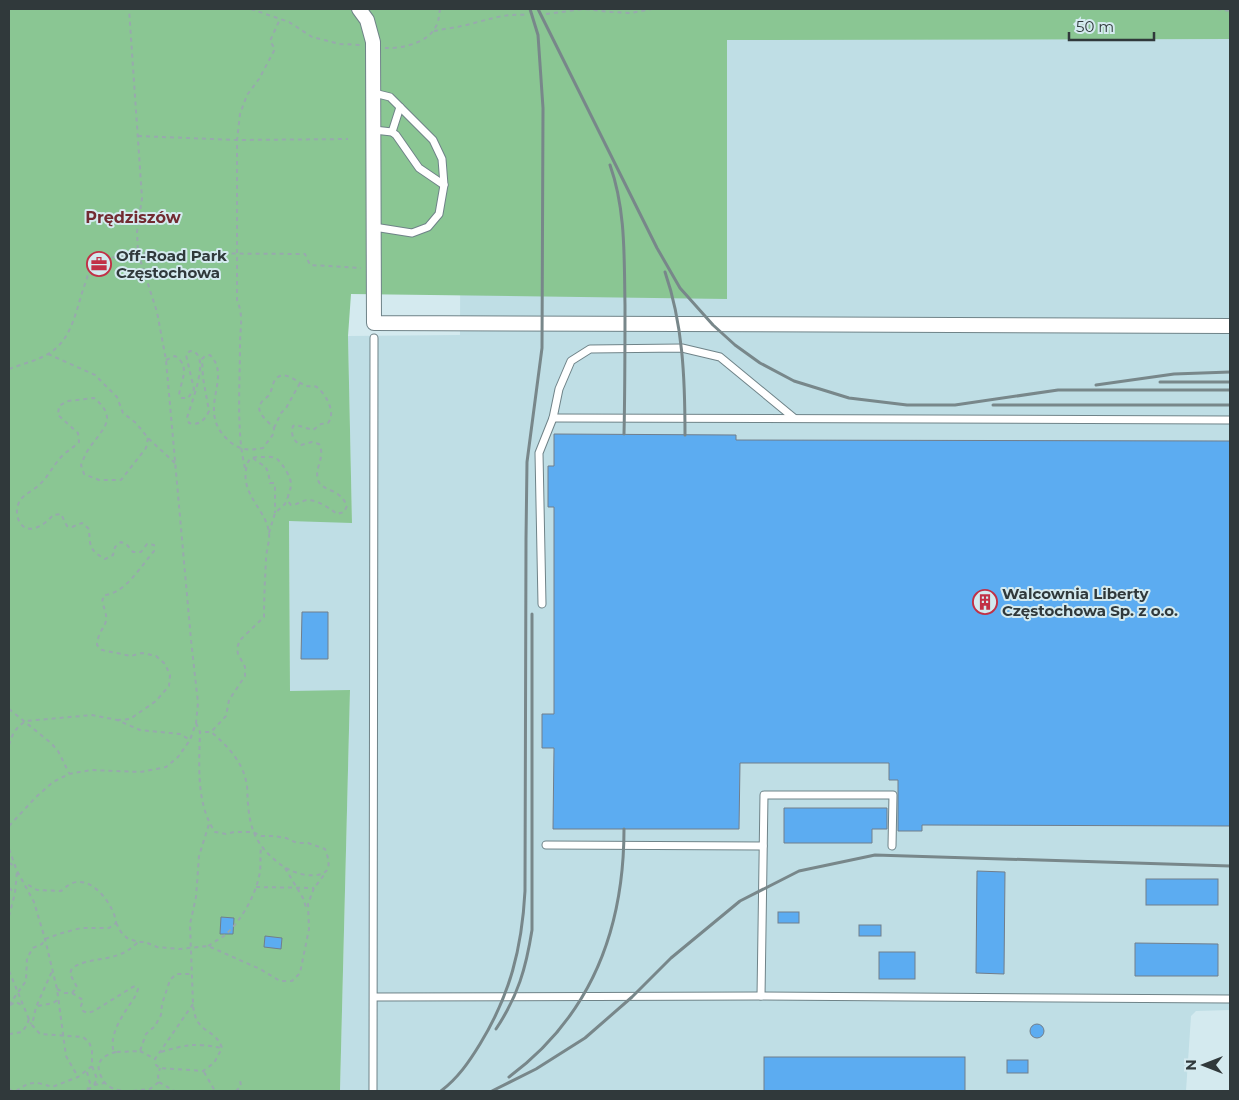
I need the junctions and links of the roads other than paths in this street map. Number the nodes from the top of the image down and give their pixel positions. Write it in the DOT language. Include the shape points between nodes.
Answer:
graph roads {
  1 [pos="359,9"];
  2 [pos="374,93"];
  3 [pos="400,107"];
  4 [pos="374,130"];
  5 [pos="392,132"];
  6 [pos="444,185"];
  7 [pos="373,227"];
  8 [pos="1230,326"];
  9 [pos="374,338"];
  10 [pos="553,418"];
  11 [pos="795,419"];
  12 [pos="1230,420"];
  13 [pos="542,604"];
  14 [pos="546,845"];
  15 [pos="763,846"];
  16 [pos="892,846"];
  17 [pos="761,996"];
  18 [pos="374,998"];
  19 [pos="1230,998"];
  20 [pos="373,1091"];
  1 -- 2 [label="street" via="367,20 373,46"];
  2 -- 3 [label="lane" via="390,97"];
  2 -- 4 [label="street"];
  3 -- 5 [label="lane"];
  3 -- 6 [label="lane" via="433,140 442,159"];
  4 -- 5 [label="lane"];
  4 -- 7 [label="street"];
  5 -- 6 [label="lane" via="420,168"];
  6 -- 7 [label="lane" via="439,214 428,227 412,233"];
  7 -- 8 [label="street" via="374,324"];
  9 -- 18 [label="lane"];
  10 -- 11 [label="lane"];
  10 -- 11 [label="lane" via="559,389 571,361 590,349 682,348 720,357"];
  10 -- 13 [label="lane" via="539,453"];
  11 -- 12 [label="lane"];
  14 -- 15 [label="lane"];
  15 -- 16 [label="lane" via="764,795 893,795"];
  15 -- 17 [label="lane"];
  17 -- 18 [label="lane"];
  17 -- 19 [label="lane"];
  18 -- 20 [label="lane"];
}
